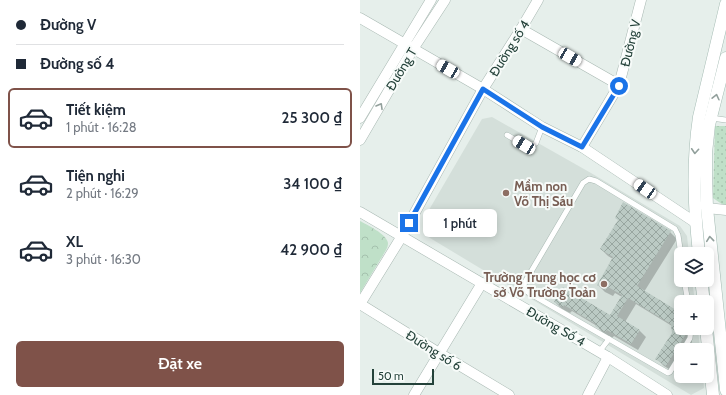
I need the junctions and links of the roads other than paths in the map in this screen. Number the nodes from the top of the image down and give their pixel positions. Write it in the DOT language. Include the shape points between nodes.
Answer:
graph roads {
  1 [pos="431,0"];
  2 [pos="445,0"];
  3 [pos="538,0"];
  4 [pos="640,0"];
  5 [pos="726,4"];
  6 [pos="360,18"];
  7 [pos="521,29"];
  8 [pos="723,31"];
  9 [pos="409,46"];
  10 [pos="721,48"];
  11 [pos="726,58"];
  12 [pos="619,86"];
  13 [pos="483,89"];
  14 [pos="360,118"];
  15 [pos="711,118"];
  16 [pos="726,120"];
  17 [pos="542,127"];
  18 [pos="507,134"];
  19 [pos="360,140"];
  20 [pos="582,147"];
  21 [pos="694,208"];
  22 [pos="707,208"];
  23 [pos="726,210"];
  24 [pos="360,212"];
  25 [pos="696,223"];
  26 [pos="402,236"];
  27 [pos="680,247"];
  28 [pos="698,247"];
  29 [pos="482,283"];
  30 [pos="360,304"];
  31 [pos="707,335"];
  32 [pos="609,339"];
  33 [pos="599,352"];
  34 [pos="439,353"];
  35 [pos="608,357"];
  36 [pos="674,365"];
  37 [pos="726,390"];
  38 [pos="414,395"];
  39 [pos="509,395"];
  40 [pos="588,395"];
  41 [pos="667,395"];
  42 [pos="713,395"];
  1 -- 9 [label="street, Đường T"];
  2 -- 9 [label="street, Đường T"];
  3 -- 7 [label="street, Đường số 4"];
  4 -- 12 [label="street, Đường V"];
  5 -- 8 [label="main road"];
  6 -- 9 [label="street"];
  7 -- 12 [label="street"];
  7 -- 13 [label="street, Đường số 4"];
  8 -- 10 [label="main road"];
  9 -- 13 [label="street"];
  9 -- 14 [label="street, Đường T"];
  19 -- 9 [label="street, Đường T, one-way"];
  10 -- 21 [label="main road, one-way" via="699,117 694,164"];
  15 -- 11 [label="main road, one-way"];
  12 -- 20 [label="street, Đường V"];
  13 -- 17 [label="street"];
  13 -- 26 [label="street, Đường số 4"];
  15 -- 16 [label="lane"];
  15 -- 22 [label="main road" via="706,153"];
  17 -- 18 [label="lane" via="536,143 530,147"];
  17 -- 20 [label="street"];
  20 -- 25 [label="street"];
  21 -- 22 [label="main road"];
  21 -- 25 [label="main road"];
  22 -- 23 [label="street"];
  37 -- 22 [label="main road, one-way"];
  24 -- 26 [label="street, Đường Số 4"];
  25 -- 28 [label="main road"];
  26 -- 29 [label="street, Đường Số 4"];
  26 -- 30 [label="street, Đường số 4"];
  27 -- 32 [label="lane" via="676,229 596,181 589,179 583,182 523,287 529,293"];
  29 -- 33 [label="street, Đường Số 4"];
  29 -- 34 [label="street"];
  30 -- 34 [label="street, Đường số 6"];
  31 -- 42 [label="main road"];
  32 -- 33 [label="lane"];
  32 -- 36 [label="lane" via="668,373"];
  33 -- 35 [label="street, Đường Số 4"];
  34 -- 38 [label="street"];
  34 -- 39 [label="street, Đường số 6"];
  35 -- 40 [label="street"];
  35 -- 41 [label="street, Đường Số 4"];
}
